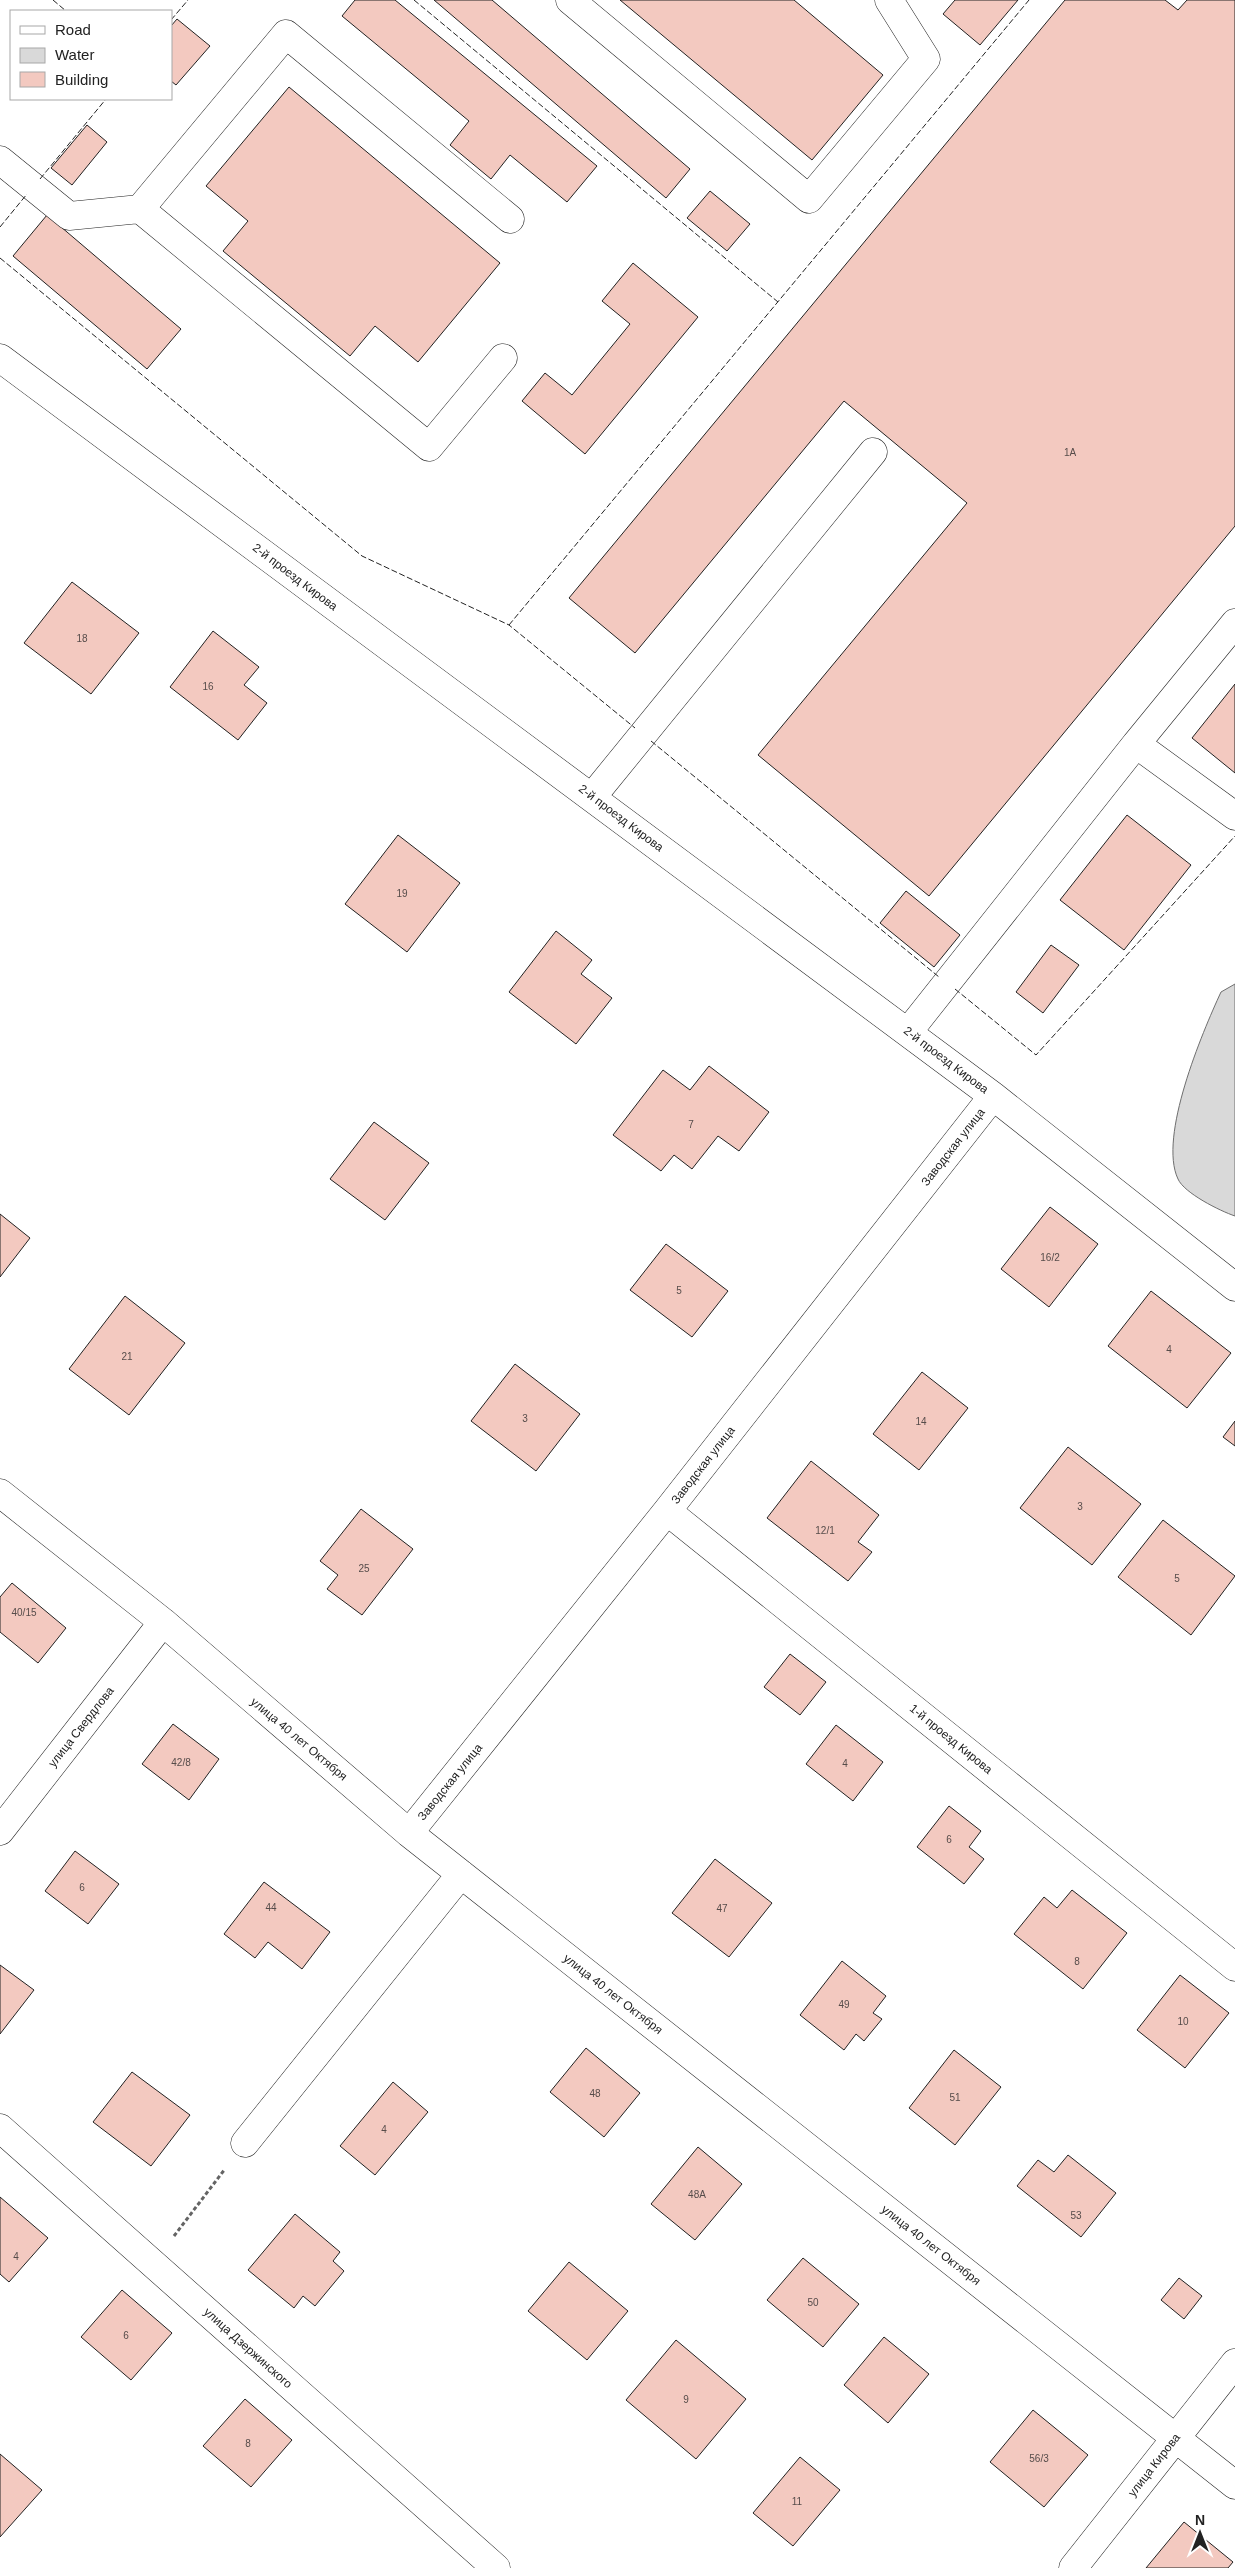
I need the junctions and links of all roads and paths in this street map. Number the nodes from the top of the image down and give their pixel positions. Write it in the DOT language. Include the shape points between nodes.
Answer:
graph roads {
  1 [pos="570,0"];
  2 [pos="889,0"];
  3 [pos="0,160"];
  4 [pos="140,209"];
  5 [pos="510,220"];
  6 [pos="0,358"];
  7 [pos="503,358"];
  8 [pos="873,452"];
  9 [pos="1235,623"];
  10 [pos="1136,744"];
  11 [pos="592,797"];
  12 [pos="1235,816"];
  13 [pos="908,1032"];
  14 [pos="993,1096"];
  15 [pos="1235,1287"];
  16 [pos="0,1493"];
  17 [pos="667,1511"];
  18 [pos="163,1622"];
  19 [pos="0,1831"];
  20 [pos="409,1833"];
  21 [pos="461,1874"];
  22 [pos="1235,1967"];
  23 [pos="0,2128"];
  24 [pos="245,2142"];
  25 [pos="153,2264"];
  26 [pos="1235,2363"];
  27 [pos="1175,2438"];
  28 [pos="1235,2485"];
  29 [pos="496,2568"];
  30 [pos="1073,2568"];
  1 -- 2 [label="street" via="809,199 926,59"];
  3 -- 4 [label="street" via="69,216"];
  4 -- 5 [label="street" via="286,34"];
  4 -- 7 [label="street" via="429,447"];
  6 -- 11 [label="street, 2-й проезд Кирова"];
  8 -- 11 [label="street"];
  9 -- 10 [label="street"];
  10 -- 12 [label="street"];
  10 -- 13 [label="street"];
  11 -- 13 [label="street, 2-й проезд Кирова"];
  13 -- 14 [label="street, 2-й проезд Кирова"];
  14 -- 15 [label="street, 2-й проезд Кирова"];
  14 -- 17 [label="street, Заводская улица"];
  16 -- 18 [label="street, улица 40 лет Октября"];
  17 -- 20 [label="street, Заводская улица"];
  17 -- 22 [label="street, 1-й проезд Кирова"];
  18 -- 19 [label="street, улица Свердлова"];
  18 -- 20 [label="street, улица 40 лет Октября"];
  20 -- 21 [label="street, улица 40 лет Октября"];
  21 -- 24 [label="street"];
  21 -- 27 [label="street, улица 40 лет Октября"];
  23 -- 25 [label="street, улица Дзержинского"];
  24 -- 25 [label="path"];
  25 -- 29 [label="street, улица Дзержинского"];
  26 -- 27 [label="street, улица Кирова"];
  27 -- 28 [label="street, улица 40 лет Октября"];
  27 -- 30 [label="street, улица Кирова"];
}
